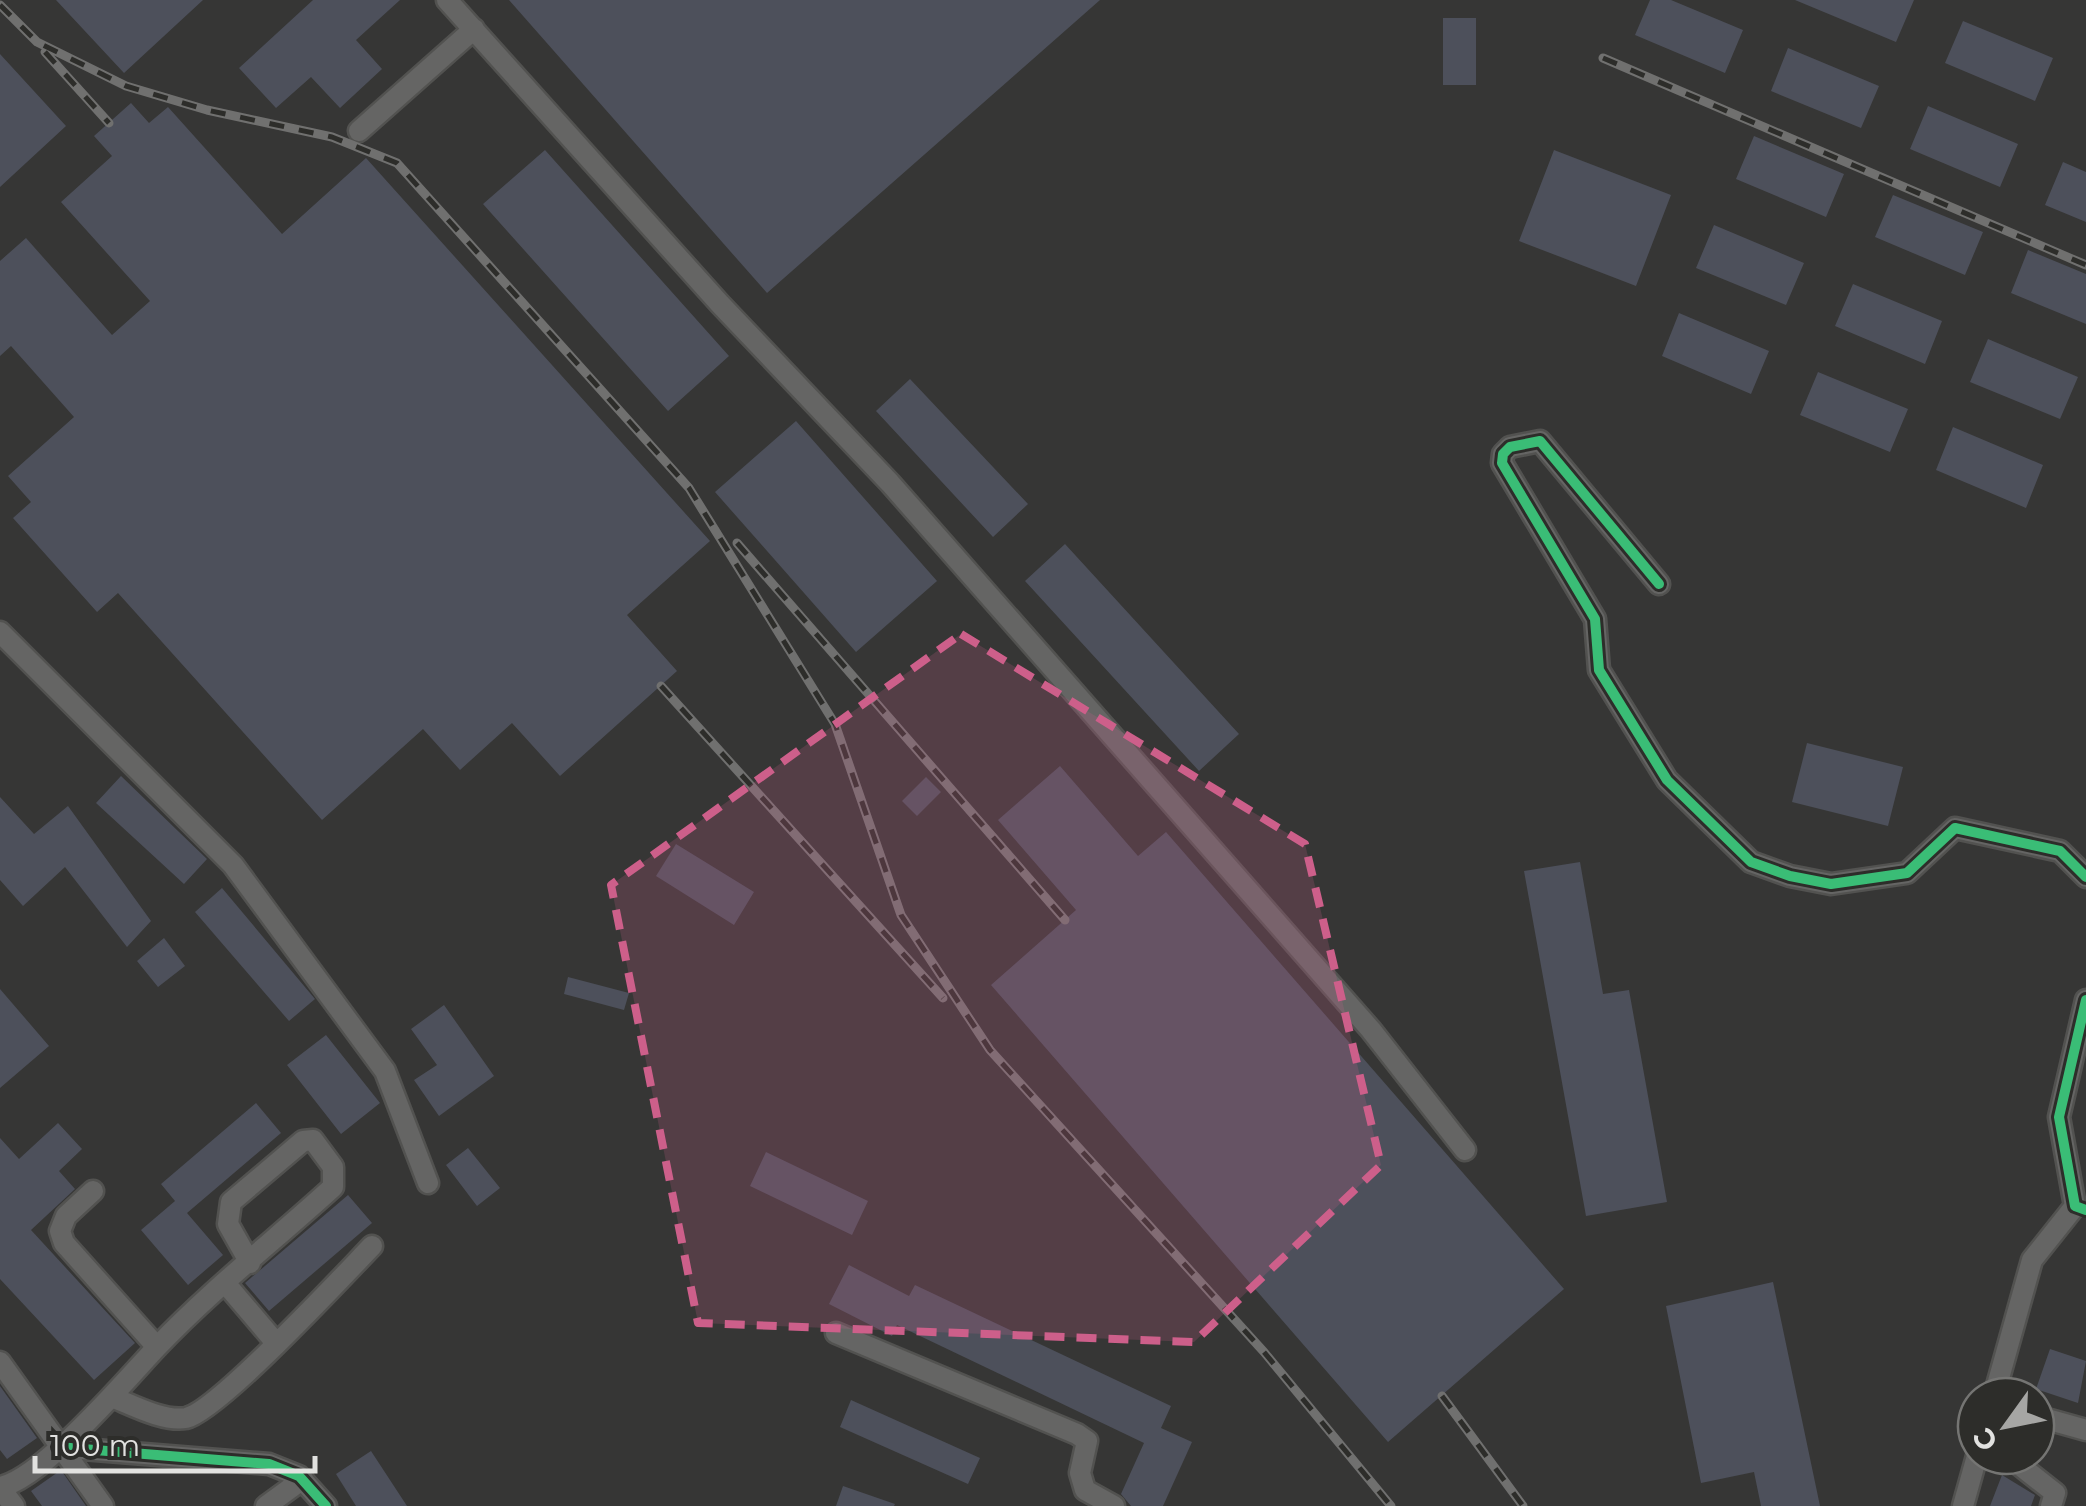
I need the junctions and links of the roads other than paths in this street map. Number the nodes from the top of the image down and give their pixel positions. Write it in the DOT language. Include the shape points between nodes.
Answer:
graph roads {
  1 [pos="447,0"];
  2 [pos="474,29"];
  3 [pos="359,131"];
  4 [pos="1659,584"];
  5 [pos="0,632"];
  6 [pos="2082,869"];
  7 [pos="2086,1000"];
  8 [pos="1465,1150"];
  9 [pos="428,1183"];
  10 [pos="92,1192"];
  11 [pos="2080,1208"];
  12 [pos="372,1246"];
  13 [pos="250,1263"];
  14 [pos="226,1284"];
  15 [pos="836,1333"];
  16 [pos="276,1344"];
  17 [pos="157,1347"];
  18 [pos="0,1362"];
  19 [pos="2000,1376"];
  20 [pos="112,1397"];
  21 [pos="2056,1422"];
  22 [pos="2086,1430"];
  23 [pos="58,1446"];
  24 [pos="1971,1476"];
  25 [pos="2034,1476"];
  26 [pos="302,1480"];
  27 [pos="5,1494"];
  28 [pos="103,1506"];
  29 [pos="266,1506"];
  30 [pos="326,1506"];
  31 [pos="1114,1506"];
  32 [pos="1963,1506"];
  33 [pos="2050,1506"];
  1 -- 2 [label="street"];
  2 -- 3 [label="street"];
  2 -- 8 [label="street" via="890,483 1372,1030"];
  4 -- 6 [label="street" via="1540,441 1503,454 1502,463 1594,619 1599,670 1667,780 1751,862 1831,884 1907,874 1955,828 2060,851"];
  5 -- 9 [label="street" via="233,864 385,1071"];
  7 -- 11 [label="street" via="2059,1116"];
  10 -- 17 [label="street" via="66,1216 64,1243"];
  11 -- 19 [label="street" via="2032,1260"];
  12 -- 16 [label="street"];
  13 -- 13 [label="street" via="333,1187 333,1167 315,1142 303,1140 231,1202 228,1224"];
  13 -- 14 [label="street"];
  14 -- 16 [label="street"];
  14 -- 17 [label="street"];
  15 -- 31 [label="street" via="1077,1434 1087,1441 1080,1474 1085,1490"];
  16 -- 20 [label="street" via="186,1418"];
  17 -- 20 [label="street"];
  18 -- 23 [label="street"];
  20 -- 23 [label="street"];
  21 -- 22 [label="street"];
  23 -- 26 [label="street" via="269,1464"];
  23 -- 27 [label="street"];
  23 -- 28 [label="street"];
  24 -- 32 [label="street"];
  25 -- 33 [label="street" via="2056,1493"];
  26 -- 29 [label="street"];
  26 -- 30 [label="street"];
}
